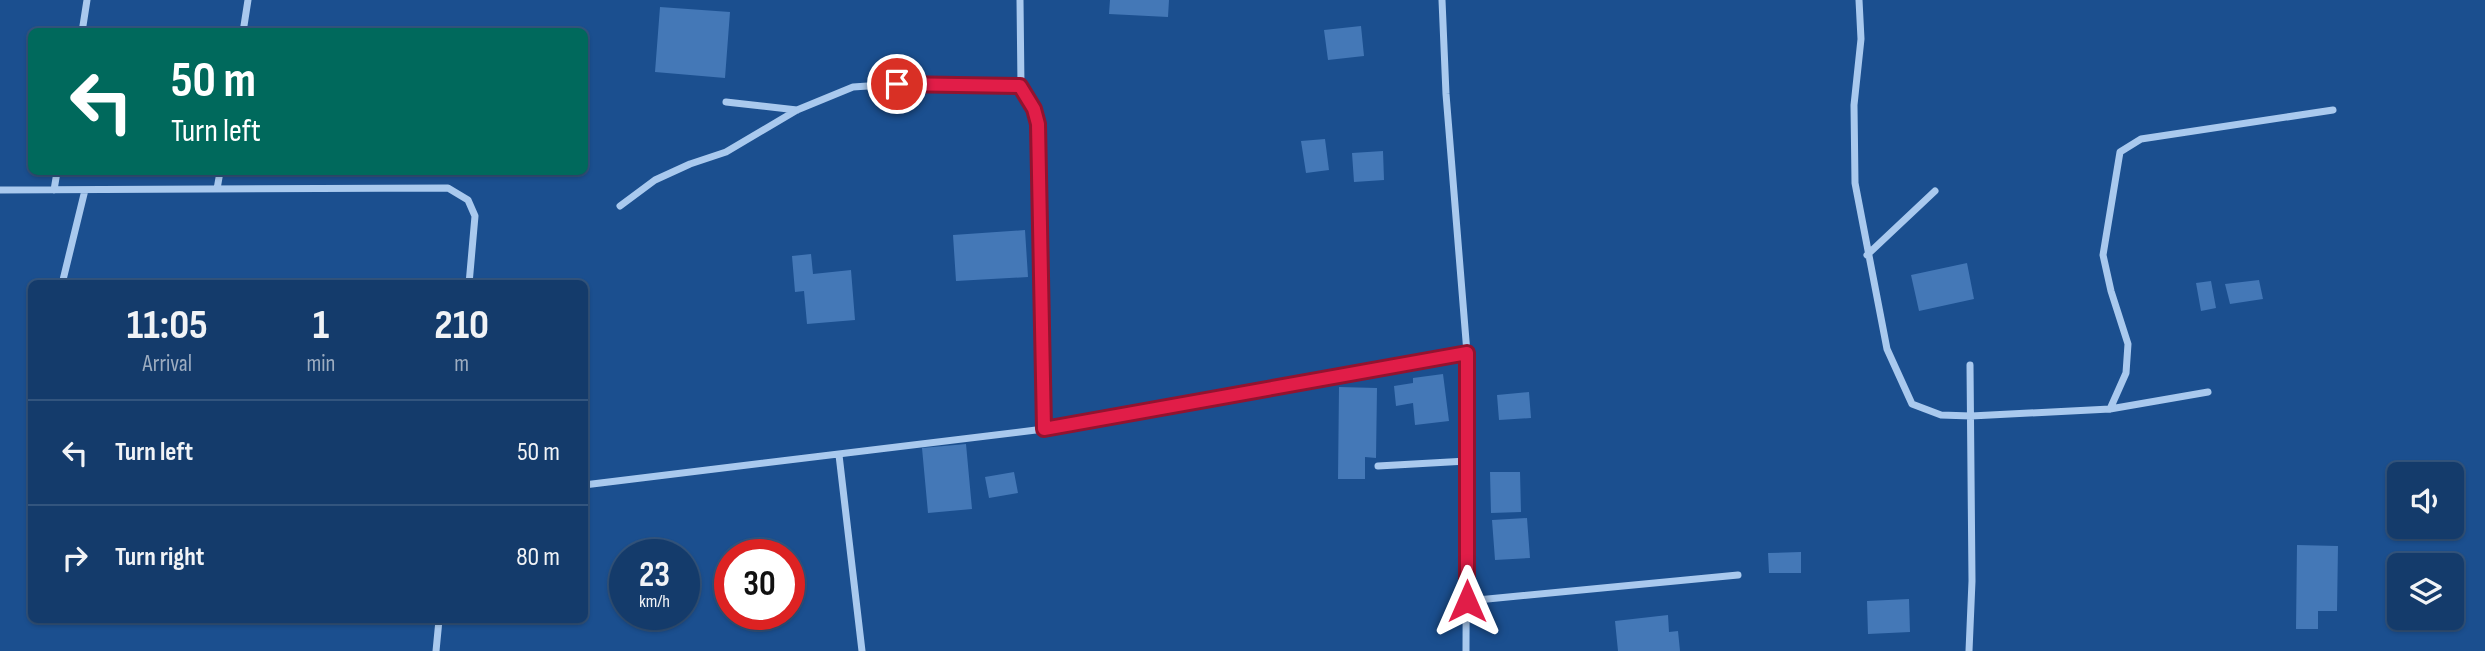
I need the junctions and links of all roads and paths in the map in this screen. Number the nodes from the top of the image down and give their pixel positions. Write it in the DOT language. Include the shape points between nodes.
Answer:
graph roads {
  1 [pos="87,0"];
  2 [pos="248,0"];
  3 [pos="1020,0"];
  4 [pos="1442,0"];
  5 [pos="1859,0"];
  6 [pos="83,28"];
  7 [pos="244,28"];
  8 [pos="1020,86"];
  9 [pos="726,102"];
  10 [pos="797,110"];
  11 [pos="2333,110"];
  12 [pos="56,175"];
  13 [pos="219,175"];
  14 [pos="217,189"];
  15 [pos="0,190"];
  16 [pos="54,190"];
  17 [pos="85,190"];
  18 [pos="1935,191"];
  19 [pos="620,206"];
  20 [pos="1867,255"];
  21 [pos="63,280"];
  22 [pos="469,280"];
  23 [pos="1467,353"];
  24 [pos="1970,365"];
  25 [pos="2208,392"];
  26 [pos="2110,409"];
  27 [pos="1971,416"];
  28 [pos="1044,429"];
  29 [pos="839,455"];
  30 [pos="1467,461"];
  31 [pos="1378,466"];
  32 [pos="588,485"];
  33 [pos="1738,575"];
  34 [pos="1467,601"];
  35 [pos="439,623"];
  36 [pos="436,651"];
  37 [pos="862,651"];
  38 [pos="1466,651"];
  39 [pos="1969,651"];
  1 -- 6 [label="street"];
  2 -- 7 [label="street"];
  3 -- 8 [label="street"];
  4 -- 23 [label="street"];
  5 -- 20 [label="street" via="1855,183"];
  8 -- 10 [label="street" via="853,87"];
  8 -- 28 [label="street" via="1038,124"];
  9 -- 10 [label="street"];
  10 -- 19 [label="street" via="726,152 655,180"];
  11 -- 26 [label="street" via="2141,139 2120,152 2103,255 2128,344 2126,373"];
  12 -- 16 [label="street"];
  13 -- 14 [label="street"];
  14 -- 17 [label="street"];
  14 -- 22 [label="street" via="448,188 468,200 475,216"];
  15 -- 16 [label="street"];
  16 -- 17 [label="street"];
  17 -- 21 [label="street"];
  18 -- 20 [label="street"];
  20 -- 27 [label="street" via="1887,349 1912,404 1941,415"];
  23 -- 28 [label="street"];
  23 -- 30 [label="street"];
  24 -- 27 [label="street"];
  25 -- 26 [label="street"];
  26 -- 27 [label="street"];
  27 -- 39 [label="street"];
  28 -- 29 [label="street"];
  29 -- 32 [label="street"];
  29 -- 37 [label="street"];
  30 -- 31 [label="street"];
  30 -- 34 [label="street"];
  33 -- 34 [label="street"];
  34 -- 38 [label="street"];
  35 -- 36 [label="street"];
}
